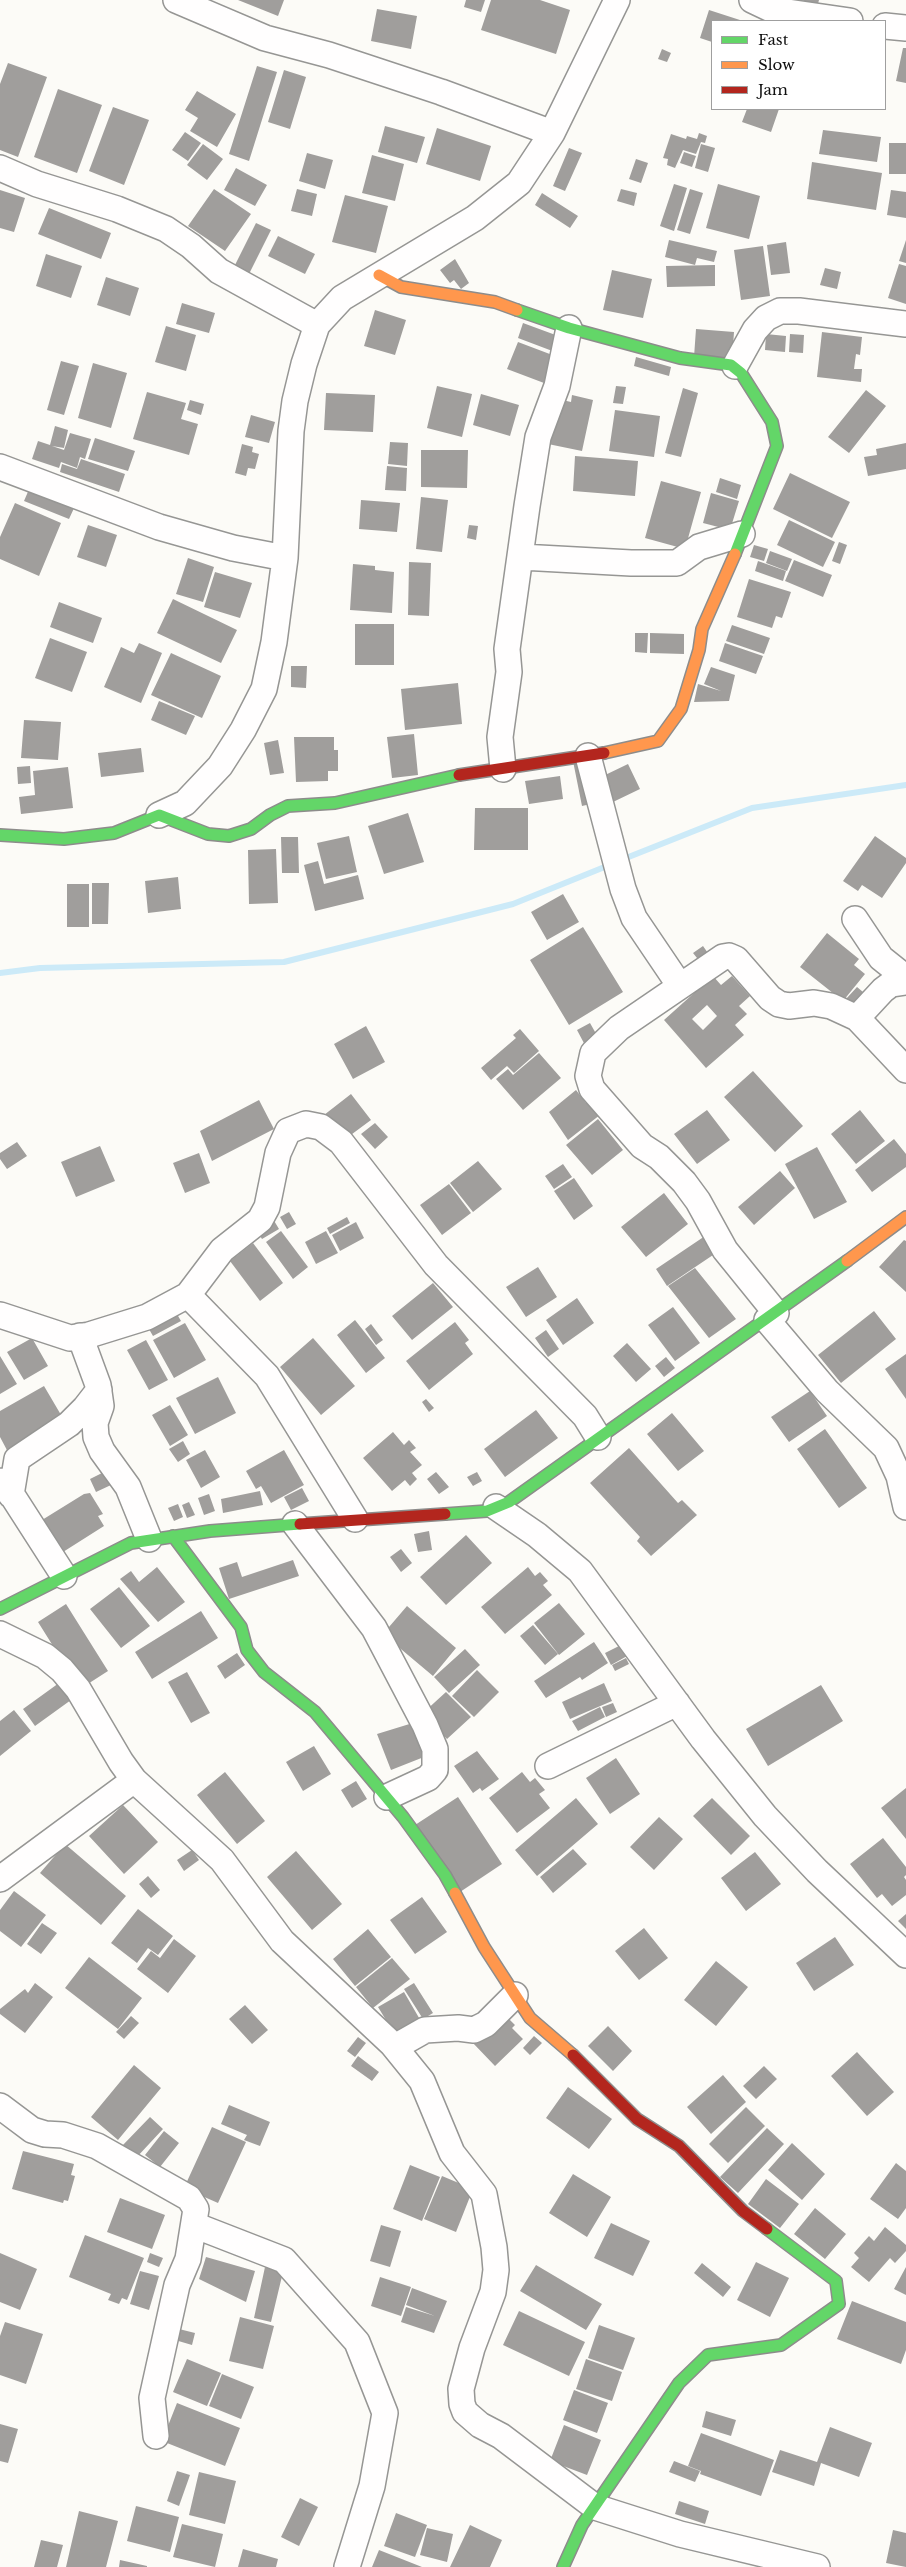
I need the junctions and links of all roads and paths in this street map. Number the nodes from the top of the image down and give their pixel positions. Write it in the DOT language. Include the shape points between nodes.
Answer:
graph roads {
  1 [pos="176,0"];
  2 [pos="617,0"];
  3 [pos="752,0"];
  4 [pos="843,20"];
  5 [pos="886,26"];
  6 [pos="906,28"];
  7 [pos="552,133"];
  8 [pos="0,168"];
  9 [pos="379,276"];
  10 [pos="906,324"];
  11 [pos="317,325"];
  12 [pos="569,328"];
  13 [pos="735,366"];
  14 [pos="0,467"];
  15 [pos="742,534"];
  16 [pos="521,557"];
  17 [pos="284,558"];
  18 [pos="588,756"];
  19 [pos="503,768"];
  20 [pos="159,815"];
  21 [pos="0,835"];
  22 [pos="855,919"];
  23 [pos="906,978"];
  24 [pos="906,982"];
  25 [pos="680,986"];
  26 [pos="857,1018"];
  27 [pos="906,1070"];
  28 [pos="906,1218"];
  29 [pos="188,1295"];
  30 [pos="0,1315"];
  31 [pos="772,1316"];
  32 [pos="80,1336"];
  33 [pos="99,1390"];
  34 [pos="598,1437"];
  35 [pos="6,1484"];
  36 [pos="496,1507"];
  37 [pos="906,1507"];
  38 [pos="355,1519"];
  39 [pos="295,1524"];
  40 [pos="161,1538"];
  41 [pos="64,1576"];
  42 [pos="0,1609"];
  43 [pos="0,1634"];
  44 [pos="677,1703"];
  45 [pos="548,1766"];
  46 [pos="134,1780"];
  47 [pos="387,1797"];
  48 [pos="0,1879"];
  49 [pos="906,1955"];
  50 [pos="515,1995"];
  51 [pos="395,2047"];
  52 [pos="0,2106"];
  53 [pos="194,2225"];
  54 [pos="156,2436"];
  55 [pos="594,2507"];
  56 [pos="347,2567"];
  57 [pos="563,2567"];
  58 [pos="817,2567"];
  1 -- 7 [label="street" via="265,38 348,61"];
  2 -- 7 [label="street"];
  3 -- 4 [label="street" via="773,10"];
  5 -- 6 [label="street"];
  7 -- 9 [label="street" via="519,183 475,218"];
  8 -- 11 [label="street" via="166,228 220,271"];
  9 -- 11 [label="street" via="342,298"];
  9 -- 12 [label="street" via="410,289 495,302"];
  10 -- 13 [label="street" via="780,311 766,318 755,330"];
  11 -- 17 [label="street" via="304,364 292,424"];
  12 -- 13 [label="street" via="680,358"];
  12 -- 16 [label="street" via="557,386 538,437"];
  13 -- 15 [label="street" via="772,422 777,446"];
  14 -- 17 [label="street" via="160,526 233,548"];
  15 -- 16 [label="street" via="699,546 677,563"];
  15 -- 18 [label="street" via="702,629 681,709 658,741"];
  16 -- 19 [label="street" via="507,649 509,672 500,737"];
  17 -- 20 [label="street" via="274,642 264,690 220,766 185,802"];
  18 -- 19 [label="street"];
  18 -- 25 [label="street" via="623,889 634,918"];
  19 -- 20 [label="street" via="406,785 335,803 288,806 251,829 229,836 208,834"];
  20 -- 21 [label="street" via="114,834 64,839"];
  22 -- 23 [label="street" via="881,958"];
  24 -- 26 [label="street" via="891,984"];
  25 -- 26 [label="street" via="729,956 736,959 779,1004 831,1006"];
  25 -- 31 [label="street" via="603,1042 593,1053 588,1076 592,1089 642,1146 659,1156 698,1200 725,1250"];
  26 -- 27 [label="street"];
  28 -- 31 [label="street"];
  29 -- 32 [label="street" via="147,1317"];
  29 -- 34 [label="street" via="222,1250 260,1220 267,1207 278,1152 288,1131 306,1124 322,1127 341,1142 363,1168 436,1265 579,1409"];
  29 -- 38 [label="street" via="267,1376"];
  30 -- 32 [label="street" via="70,1338"];
  31 -- 34 [label="street"];
  31 -- 37 [label="street" via="827,1392 886,1448 899,1476"];
  32 -- 33 [label="street"];
  33 -- 35 [label="street" via="68,1424 16,1459"];
  33 -- 40 [label="street" via="101,1406 95,1423 96,1437 102,1451"];
  34 -- 36 [label="street" via="509,1502"];
  35 -- 41 [label="street"];
  36 -- 38 [label="street" via="487,1511"];
  36 -- 44 [label="street" via="545,1541 580,1571"];
  38 -- 39 [label="street"];
  39 -- 40 [label="street"];
  39 -- 47 [label="street" via="374,1628 435,1749 435,1770 428,1778"];
  40 -- 41 [label="street" via="131,1543"];
  40 -- 47 [label="street" via="241,1627 247,1650 264,1672 315,1712"];
  41 -- 42 [label="street"];
  43 -- 46 [label="street" via="45,1656 62,1670 78,1689"];
  44 -- 45 [label="street"];
  44 -- 49 [label="street" via="765,1816 817,1871"];
  46 -- 48 [label="street"];
  46 -- 51 [label="street" via="222,1860 294,1955"];
  47 -- 50 [label="street" via="445,1875 484,1947"];
  50 -- 51 [label="street" via="486,2024 474,2030 425,2030"];
  50 -- 55 [label="street" via="530,2018 564,2046 637,2120 679,2146 743,2211 836,2281 839,2304 781,2346 708,2354 679,2382"];
  51 -- 55 [label="street" via="422,2081 452,2153 484,2194 496,2270 493,2292 463,2379 462,2404 465,2412"];
  52 -- 53 [label="street" via="32,2130 63,2135 97,2146 182,2193 196,2209"];
  53 -- 54 [label="street" via="152,2398"];
  53 -- 56 [label="street" via="284,2260 357,2342 385,2413 372,2486"];
  55 -- 57 [label="street" via="573,2542"];
  55 -- 58 [label="street" via="680,2534"];
}
